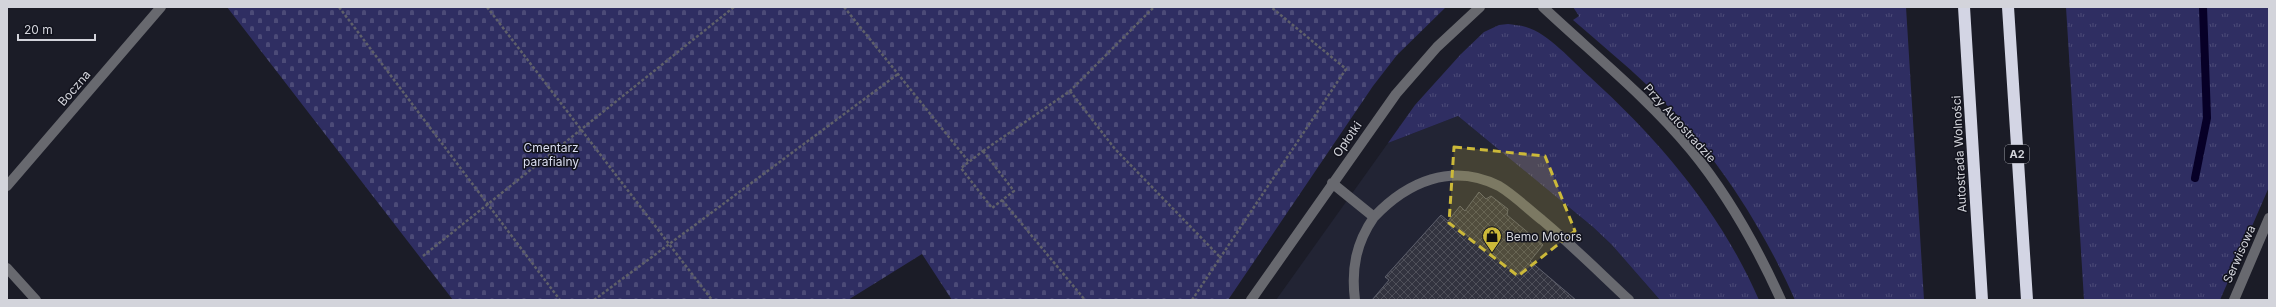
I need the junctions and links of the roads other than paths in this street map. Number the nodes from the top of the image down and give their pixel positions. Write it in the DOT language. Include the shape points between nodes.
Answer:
graph roads {
  1 [pos="161,7"];
  2 [pos="1480,7"];
  3 [pos="1543,7"];
  4 [pos="1964,7"];
  5 [pos="2008,7"];
  6 [pos="1332,183"];
  7 [pos="7,186"];
  8 [pos="1374,217"];
  9 [pos="2269,218"];
  10 [pos="7,268"];
  11 [pos="36,300"];
  12 [pos="1251,300"];
  13 [pos="1355,300"];
  14 [pos="1629,300"];
  15 [pos="1781,300"];
  16 [pos="1982,300"];
  17 [pos="2027,300"];
  18 [pos="2234,300"];
  1 -- 7 [label="street, Boczna"];
  2 -- 6 [label="street, Opłotki" via="1456,27 1417,68 1376,120"];
  3 -- 15 [label="street, Przy Autostradzie" via="1651,107 1691,150 1737,216"];
  4 -- 16 [label="highway, Autostrada Wolności"];
  5 -- 17 [label="highway, A2"];
  6 -- 8 [label="street"];
  6 -- 12 [label="street, Opłotki"];
  8 -- 13 [label="street" via="1358,247 1353,278"];
  8 -- 14 [label="street" via="1400,193 1429,179 1460,176 1487,181 1514,197 1556,232"];
  9 -- 18 [label="street, Serwisowa"];
  10 -- 11 [label="street"];
}
